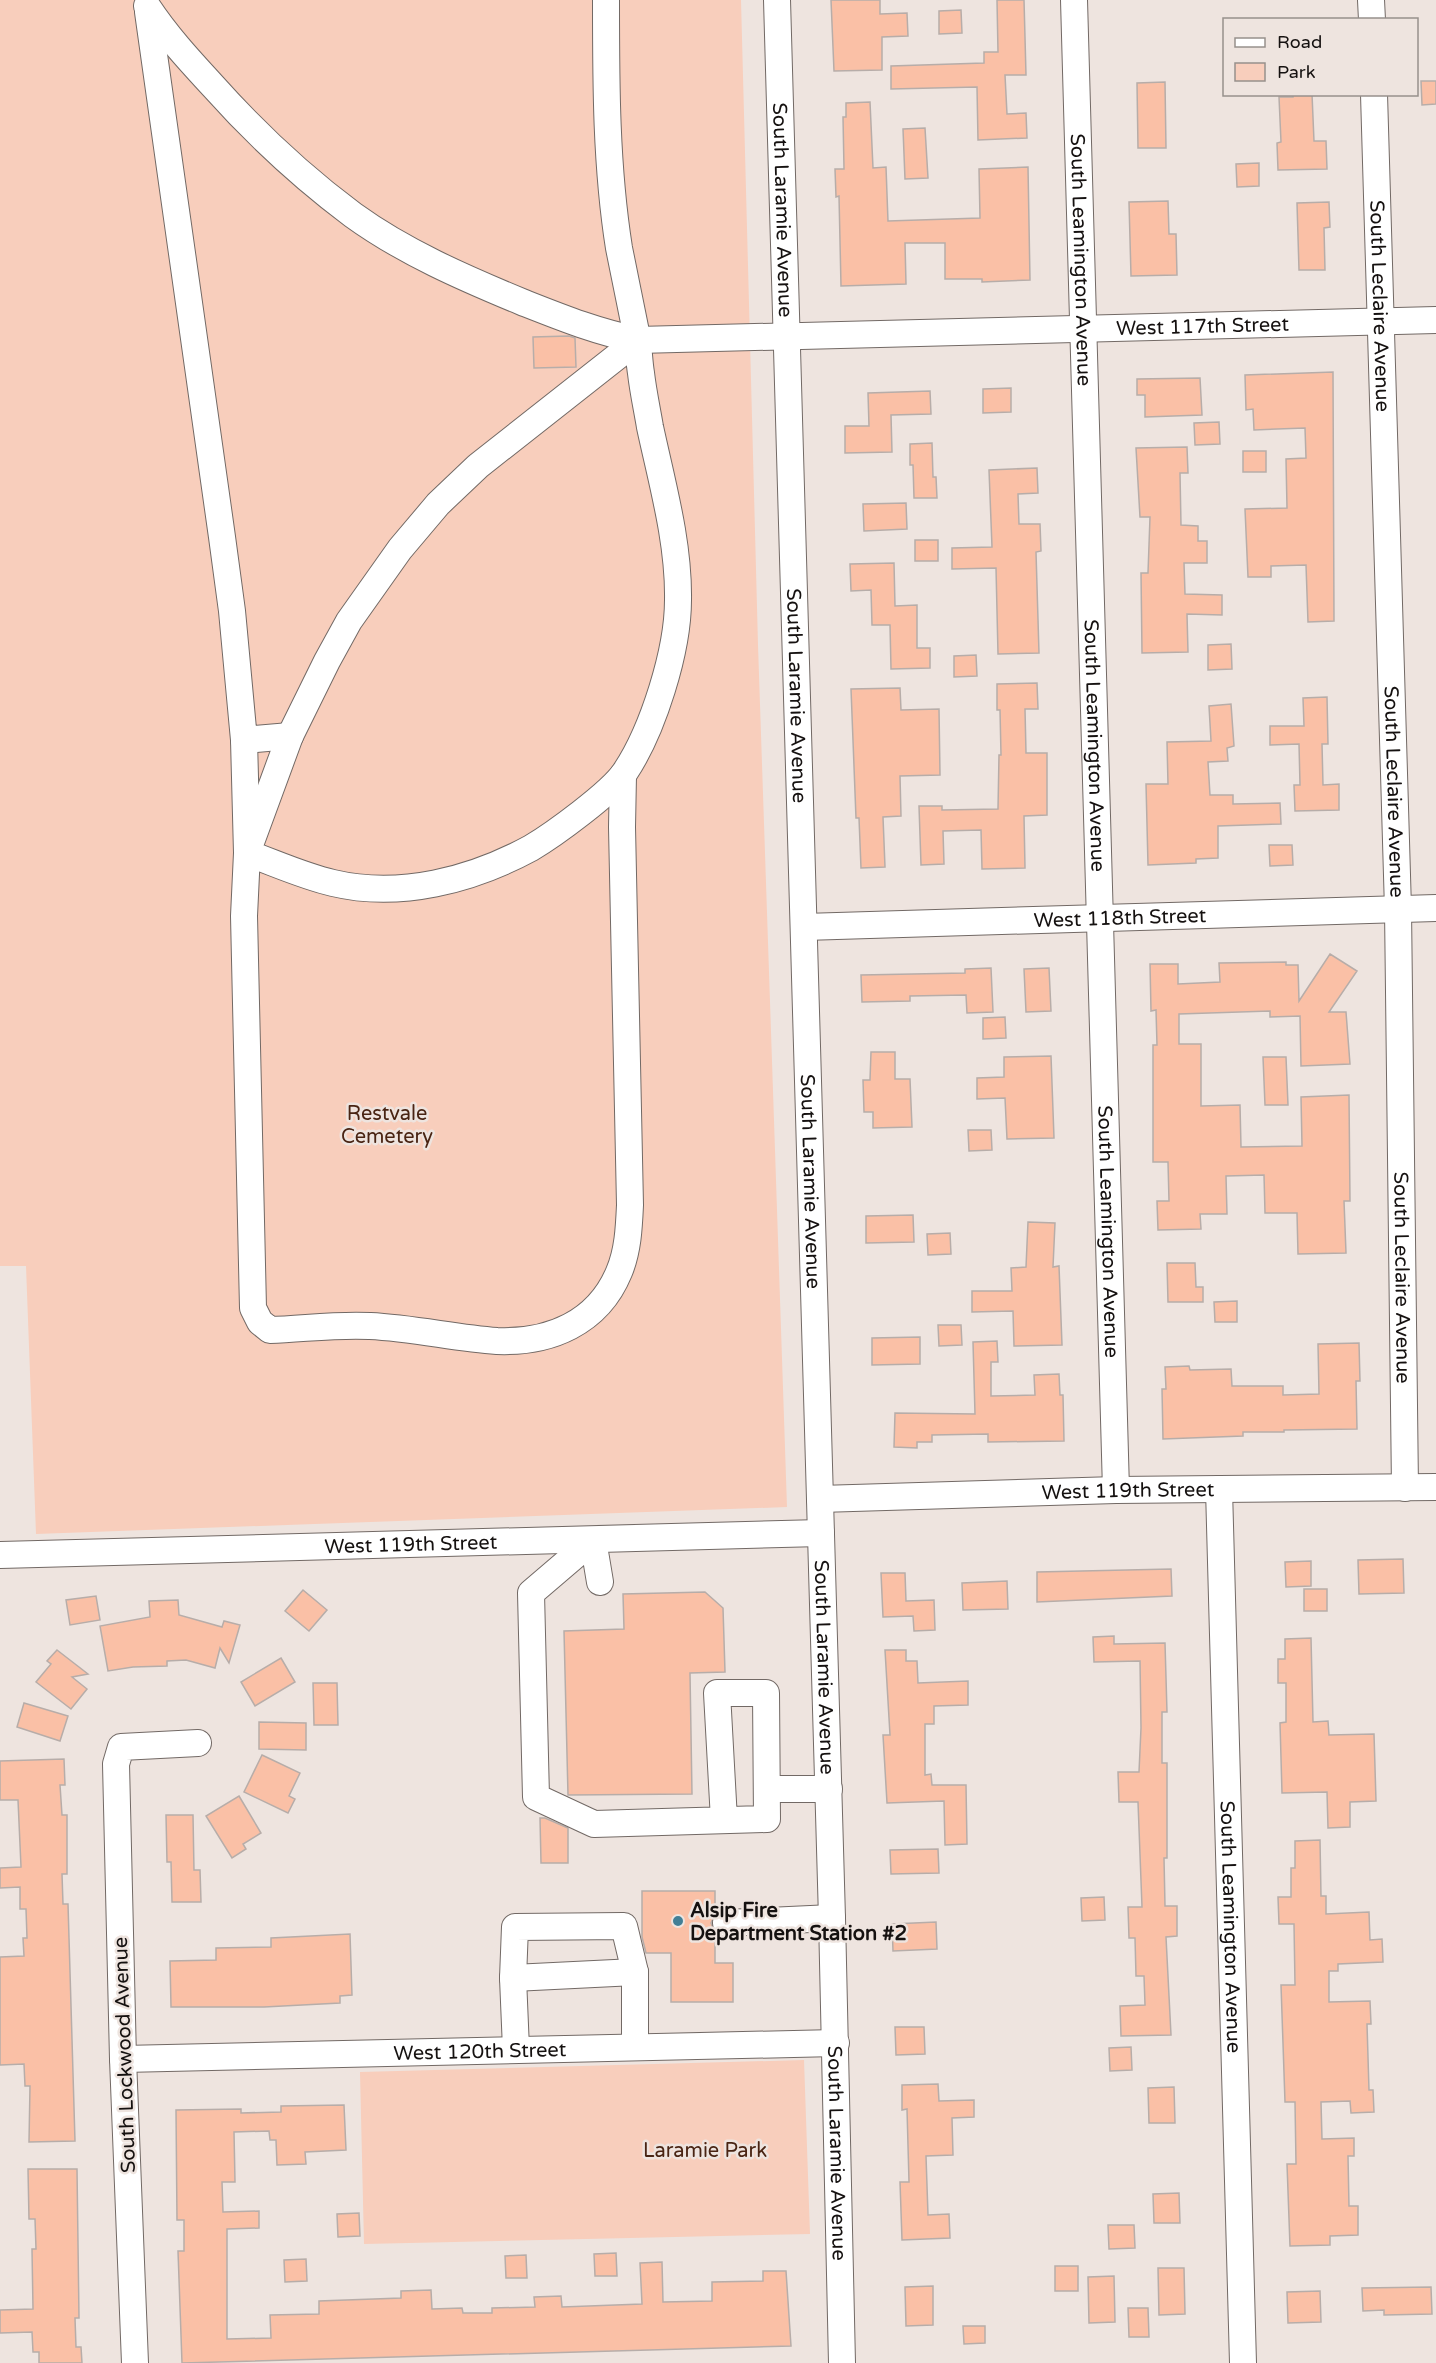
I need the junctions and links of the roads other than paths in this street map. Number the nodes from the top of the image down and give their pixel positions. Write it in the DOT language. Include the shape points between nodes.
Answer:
graph roads {
  1 [pos="606,0"];
  2 [pos="777,0"];
  3 [pos="1074,0"];
  4 [pos="1371,0"];
  5 [pos="146,3"];
  6 [pos="1372,18"];
  7 [pos="1374,96"];
  8 [pos="1436,320"];
  9 [pos="1381,321"];
  10 [pos="1082,328"];
  11 [pos="787,336"];
  12 [pos="638,340"];
  13 [pos="290,736"];
  14 [pos="244,740"];
  15 [pos="623,775"];
  16 [pos="247,853"];
  17 [pos="1436,908"];
  18 [pos="1398,909"];
  19 [pos="1100,920"];
  20 [pos="804,927"];
  21 [pos="1436,1487"];
  22 [pos="1405,1488"];
  23 [pos="1219,1489"];
  24 [pos="1116,1490"];
  25 [pos="820,1499"];
  26 [pos="821,1533"];
  27 [pos="593,1540"];
  28 [pos="0,1555"];
  29 [pos="600,1582"];
  30 [pos="198,1743"];
  31 [pos="767,1789"];
  32 [pos="828,1789"];
  33 [pos="724,1820"];
  34 [pos="832,1918"];
  35 [pos="726,1923"];
  36 [pos="635,1972"];
  37 [pos="513,1978"];
  38 [pos="836,2043"];
  39 [pos="635,2046"];
  40 [pos="516,2049"];
  41 [pos="123,2059"];
  42 [pos="135,2363"];
  43 [pos="842,2363"];
  44 [pos="1243,2363"];
  1 -- 12 [label="street" via="609,164"];
  2 -- 11 [label="street, South Laramie Avenue"];
  3 -- 10 [label="street, South Leamington Avenue"];
  4 -- 6 [label="street"];
  5 -- 12 [label="street, West 117th Street" via="161,28 263,139 354,216 445,269 607,334"];
  5 -- 14 [label="street" via="224,547"];
  7 -- 9 [label="street, South Leclaire Avenue"];
  8 -- 9 [label="street, West 117th Street"];
  9 -- 10 [label="street, West 117th Street"];
  9 -- 18 [label="street, South Leclaire Avenue"];
  10 -- 11 [label="street, West 117th Street"];
  10 -- 19 [label="street, South Leamington Avenue"];
  11 -- 12 [label="street, West 117th Street"];
  11 -- 20 [label="street, South Laramie Avenue"];
  12 -- 13 [label="street" via="529,424 438,504 386,567 349,621"];
  12 -- 15 [label="street" via="644,394 669,512 679,599 667,670 642,743"];
  13 -- 14 [label="street"];
  13 -- 16 [label="street"];
  14 -- 16 [label="street"];
  15 -- 16 [label="street" via="541,842 485,870 420,886 363,888 333,883"];
  15 -- 16 [label="street" via="628,1240 620,1271 594,1312 549,1335 497,1341 370,1326 270,1330 255,1315 245,928"];
  17 -- 18 [label="street, West 118th Street"];
  18 -- 19 [label="street, West 118th Street"];
  18 -- 22 [label="street, South Leclaire Avenue"];
  19 -- 20 [label="street, West 118th Street"];
  19 -- 24 [label="street, South Leamington Avenue"];
  20 -- 25 [label="street, South Laramie Avenue"];
  21 -- 22 [label="street, West 119th Street"];
  22 -- 23 [label="street, West 119th Street"];
  23 -- 24 [label="street, West 119th Street"];
  23 -- 44 [label="street, South Leamington Avenue"];
  24 -- 25 [label="street, West 119th Street"];
  25 -- 26 [label="street, South Laramie Avenue"];
  26 -- 27 [label="street, West 119th Street"];
  26 -- 32 [label="street, South Laramie Avenue"];
  27 -- 28 [label="street, West 119th Street"];
  27 -- 29 [label="street"];
  27 -- 33 [label="street" via="531,1593 536,1797 594,1824"];
  30 -- 41 [label="street, South Lockwood Avenue" via="121,1747 116,1764"];
  31 -- 32 [label="street"];
  31 -- 33 [label="street" via="767,1819"];
  31 -- 33 [label="street" via="766,1693 717,1693"];
  32 -- 34 [label="street, South Laramie Avenue"];
  34 -- 35 [label="street"];
  34 -- 38 [label="street, South Laramie Avenue"];
  36 -- 37 [label="street"];
  36 -- 37 [label="street" via="624,1926 515,1927"];
  36 -- 39 [label="street"];
  37 -- 40 [label="street"];
  38 -- 39 [label="street, West 120th Street"];
  38 -- 43 [label="street, South Laramie Avenue"];
  39 -- 40 [label="street, West 120th Street"];
  40 -- 41 [label="street, West 120th Street"];
  41 -- 42 [label="street, South Lockwood Avenue"];
}
